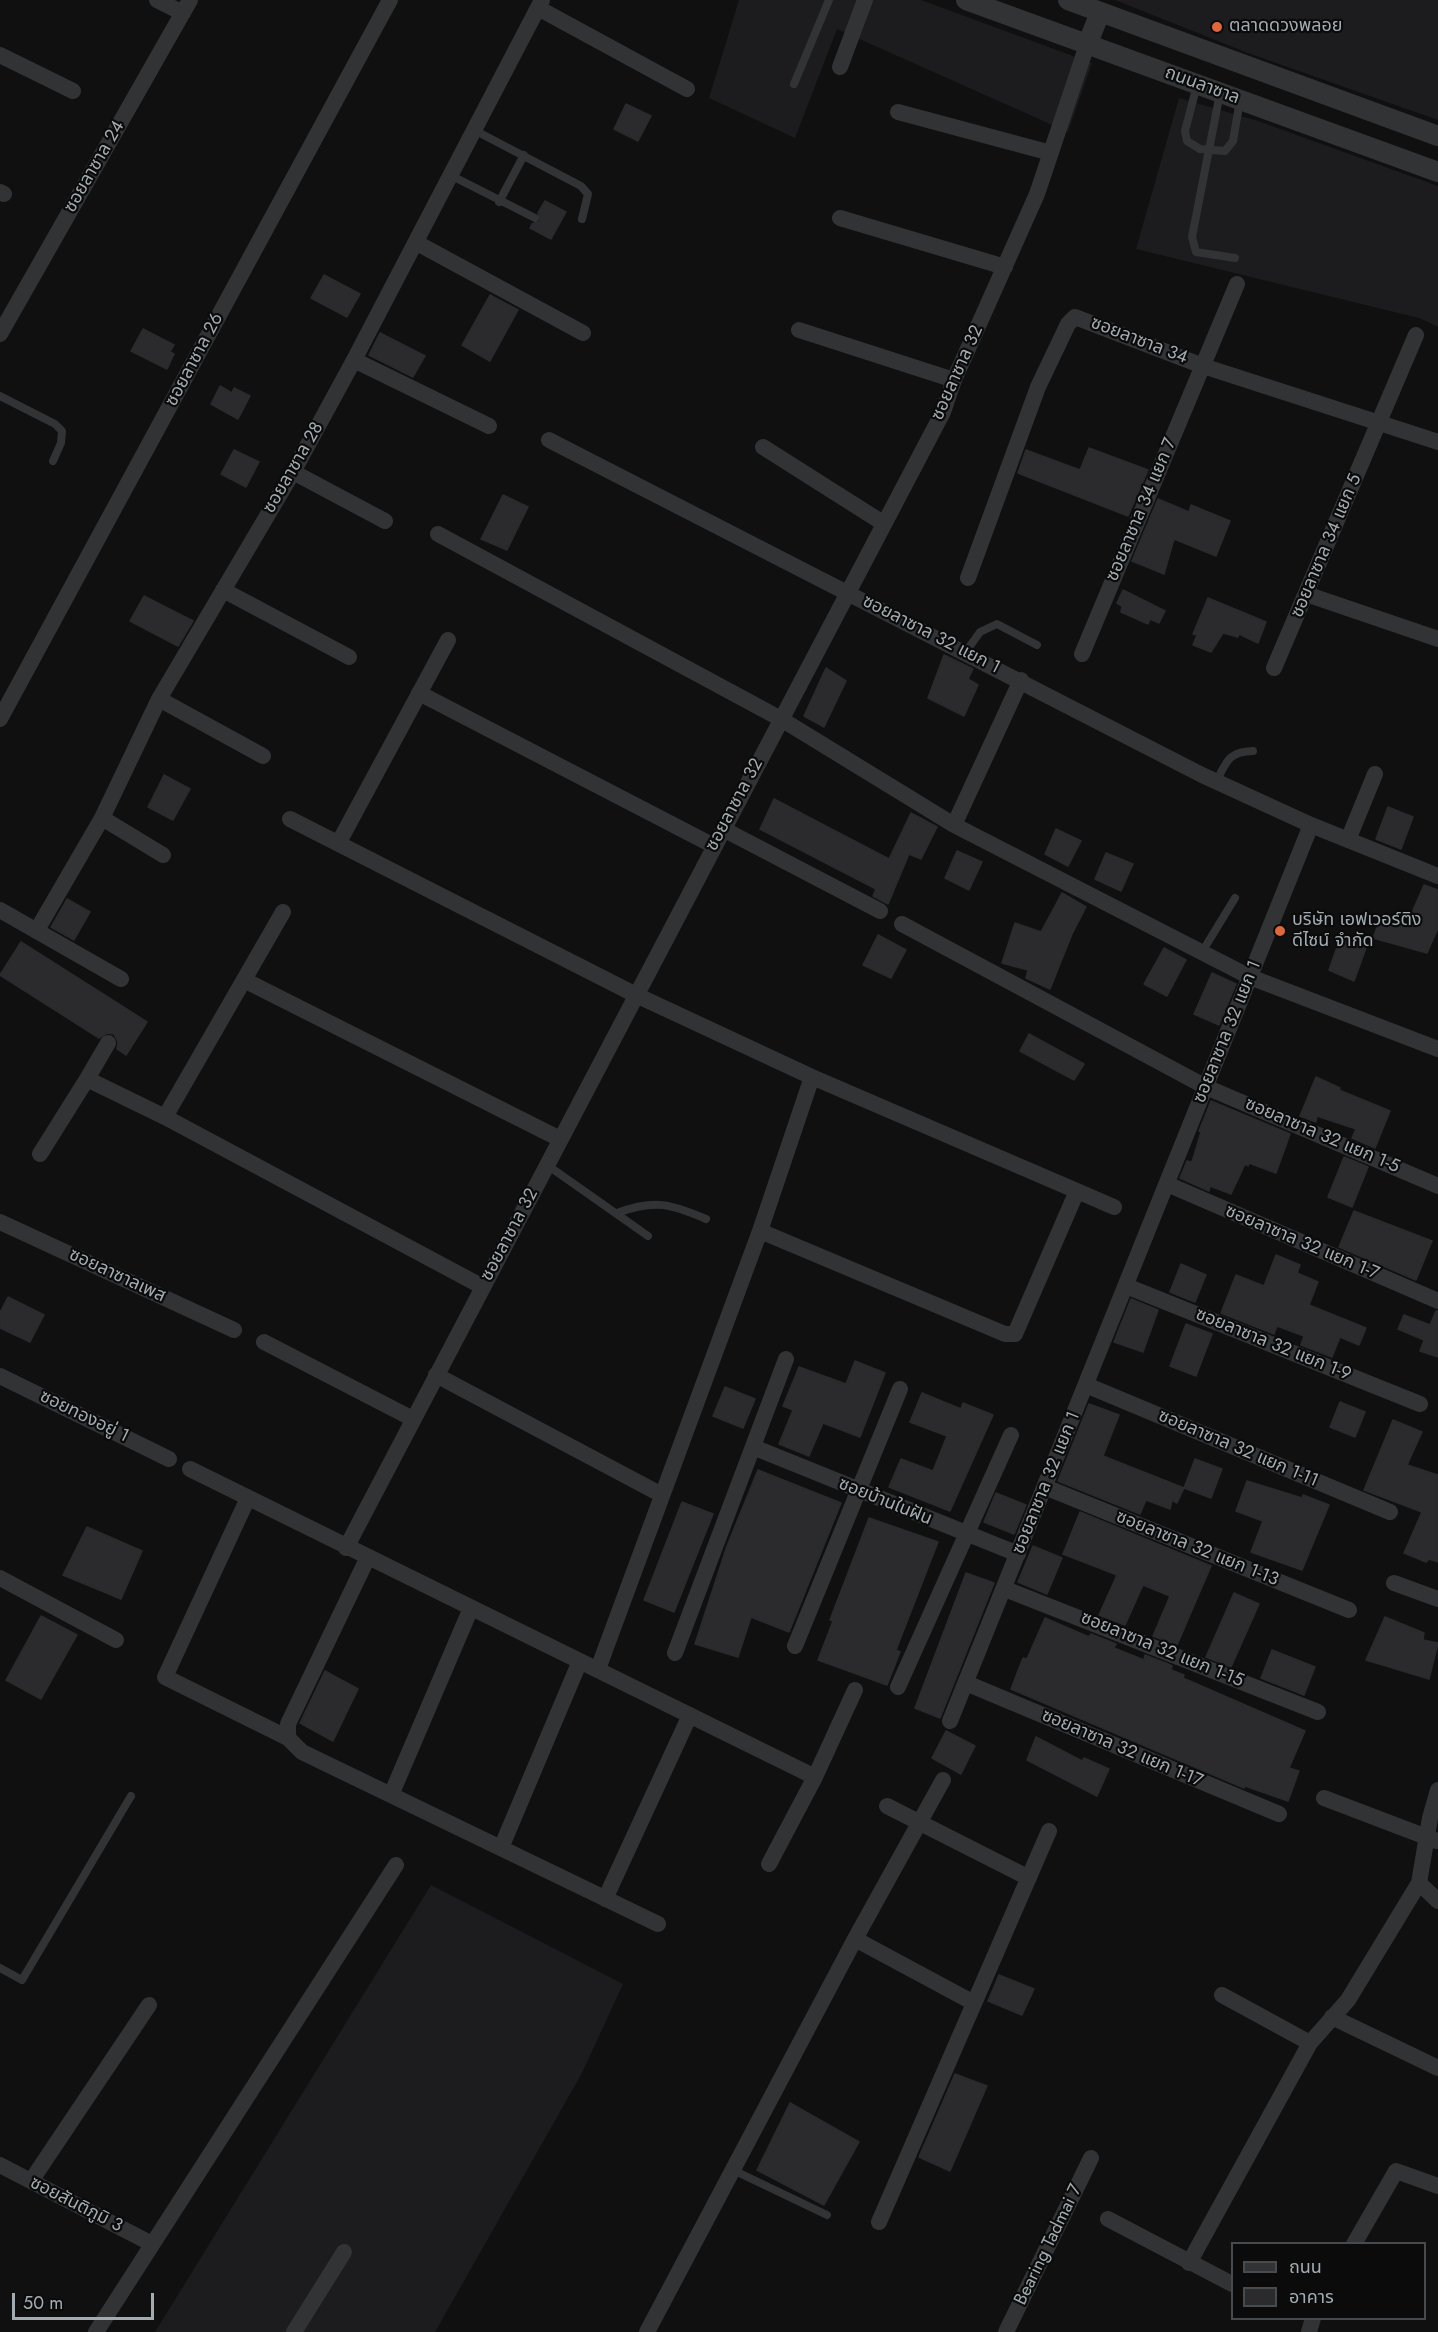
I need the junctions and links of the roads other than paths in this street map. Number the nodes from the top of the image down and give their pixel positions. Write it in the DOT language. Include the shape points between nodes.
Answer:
graph roads {
  1 [pos="157,0"];
  2 [pos="390,0"];
  3 [pos="829,0"];
  4 [pos="865,0"];
  5 [pos="966,0"];
  6 [pos="1068,0"];
  7 [pos="540,4"];
  8 [pos="186,6"];
  9 [pos="1102,6"];
  10 [pos="1087,45"];
  11 [pos="0,56"];
  12 [pos="840,68"];
  13 [pos="794,84"];
  14 [pos="1197,85"];
  15 [pos="687,89"];
  16 [pos="73,91"];
  17 [pos="1220,93"];
  18 [pos="1240,100"];
  19 [pos="898,112"];
  20 [pos="476,131"];
  21 [pos="1438,136"];
  22 [pos="1210,150"];
  23 [pos="1051,153"];
  24 [pos="524,155"];
  25 [pos="1438,172"];
  26 [pos="452,177"];
  27 [pos="499,202"];
  28 [pos="534,218"];
  29 [pos="840,218"];
  30 [pos="582,219"];
  31 [pos="417,243"];
  32 [pos="1235,258"];
  33 [pos="1005,267"];
  34 [pos="1237,284"];
  35 [pos="2,328"];
  36 [pos="798,330"];
  37 [pos="583,333"];
  38 [pos="1416,334"];
  39 [pos="354,360"];
  40 [pos="1203,366"];
  41 [pos="954,380"];
  42 [pos="0,396"];
  43 [pos="1380,423"];
  44 [pos="489,426"];
  45 [pos="549,440"];
  46 [pos="1438,442"];
  47 [pos="763,447"];
  48 [pos="52,461"];
  49 [pos="293,472"];
  50 [pos="385,521"];
  51 [pos="883,523"];
  52 [pos="438,534"];
  53 [pos="968,578"];
  54 [pos="223,590"];
  55 [pos="846,592"];
  56 [pos="1306,594"];
  57 [pos="1438,639"];
  58 [pos="448,640"];
  59 [pos="1037,645"];
  60 [pos="965,652"];
  61 [pos="1082,654"];
  62 [pos="349,657"];
  63 [pos="1274,668"];
  64 [pos="1021,680"];
  65 [pos="419,693"];
  66 [pos="159,699"];
  67 [pos="0,719"];
  68 [pos="781,719"];
  69 [pos="1253,751"];
  70 [pos="263,756"];
  71 [pos="1375,774"];
  72 [pos="1216,782"];
  73 [pos="102,818"];
  74 [pos="290,819"];
  75 [pos="954,825"];
  76 [pos="1311,825"];
  77 [pos="723,828"];
  78 [pos="1348,840"];
  79 [pos="339,842"];
  80 [pos="714,846"];
  81 [pos="163,855"];
  82 [pos="1438,876"];
  83 [pos="1234,898"];
  84 [pos="0,910"];
  85 [pos="880,911"];
  86 [pos="283,912"];
  87 [pos="902,924"];
  88 [pos="37,930"];
  89 [pos="1202,952"];
  90 [pos="1250,977"];
  91 [pos="121,979"];
  92 [pos="244,980"];
  93 [pos="636,995"];
  94 [pos="108,1043"];
  95 [pos="1438,1049"];
  96 [pos="812,1077"];
  97 [pos="87,1079"];
  98 [pos="1206,1087"];
  99 [pos="165,1117"];
  100 [pos="560,1139"];
  101 [pos="40,1154"];
  102 [pos="547,1165"];
  103 [pos="1167,1185"];
  104 [pos="1438,1186"];
  105 [pos="1077,1191"];
  106 [pos="1114,1207"];
  107 [pos="617,1213"];
  108 [pos="706,1219"];
  109 [pos="0,1222"];
  110 [pos="760,1231"];
  111 [pos="648,1236"];
  112 [pos="1126,1286"];
  113 [pos="483,1287"];
  114 [pos="1438,1301"];
  115 [pos="234,1330"];
  116 [pos="264,1342"];
  117 [pos="786,1359"];
  118 [pos="436,1375"];
  119 [pos="0,1376"];
  120 [pos="1086,1385"];
  121 [pos="900,1389"];
  122 [pos="1420,1404"];
  123 [pos="413,1419"];
  124 [pos="1011,1435"];
  125 [pos="753,1447"];
  126 [pos="168,1459"];
  127 [pos="190,1469"];
  128 [pos="1045,1487"];
  129 [pos="857,1491"];
  130 [pos="662,1495"];
  131 [pos="248,1498"];
  132 [pos="1390,1512"];
  133 [pos="968,1535"];
  134 [pos="346,1548"];
  135 [pos="1018,1554"];
  136 [pos="368,1557"];
  137 [pos="0,1578"];
  138 [pos="1394,1583"];
  139 [pos="1005,1588"];
  140 [pos="1438,1599"];
  141 [pos="471,1608"];
  142 [pos="1349,1610"];
  143 [pos="116,1640"];
  144 [pos="795,1646"];
  145 [pos="675,1653"];
  146 [pos="580,1661"];
  147 [pos="598,1670"];
  148 [pos="966,1683"];
  149 [pos="898,1687"];
  150 [pos="855,1690"];
  151 [pos="1318,1712"];
  152 [pos="690,1715"];
  153 [pos="950,1721"];
  154 [pos="288,1738"];
  155 [pos="815,1777"];
  156 [pos="943,1780"];
  157 [pos="1438,1790"];
  158 [pos="391,1795"];
  159 [pos="131,1796"];
  160 [pos="1324,1798"];
  161 [pos="887,1806"];
  162 [pos="1279,1814"];
  163 [pos="920,1822"];
  164 [pos="1049,1832"];
  165 [pos="1433,1839"];
  166 [pos="501,1848"];
  167 [pos="769,1864"];
  168 [pos="396,1865"];
  169 [pos="1029,1878"];
  170 [pos="1419,1883"];
  171 [pos="605,1899"];
  172 [pos="1438,1901"];
  173 [pos="658,1924"];
  174 [pos="855,1939"];
  175 [pos="0,1968"];
  176 [pos="1222,1995"];
  177 [pos="974,2003"];
  178 [pos="149,2005"];
  179 [pos="1332,2017"];
  180 [pos="1310,2043"];
  181 [pos="1438,2068"];
  182 [pos="1091,2158"];
  183 [pos="0,2165"];
  184 [pos="733,2170"];
  185 [pos="31,2181"];
  186 [pos="1438,2186"];
  187 [pos="827,2215"];
  188 [pos="1108,2219"];
  189 [pos="879,2222"];
  190 [pos="1355,2242"];
  191 [pos="152,2244"];
  192 [pos="344,2252"];
  193 [pos="1189,2263"];
  194 [pos="1231,2283"];
  195 [pos="96,2332"];
  196 [pos="294,2332"];
  197 [pos="647,2332"];
  198 [pos="1006,2332"];
  1 -- 8 [label="street"];
  2 -- 67 [label="street, ซอยลาซาล 26"];
  3 -- 13 [label="lane"];
  4 -- 12 [label="street"];
  5 -- 10 [label="street, ถนนลาซาล"];
  6 -- 9 [label="street, ถนนลาซาล"];
  7 -- 15 [label="street"];
  7 -- 20 [label="street, ซอยลาซาล 28"];
  8 -- 35 [label="street, ซอยลาซาล 24"];
  9 -- 10 [label="street"];
  9 -- 21 [label="street, ถนนลาซาล"];
  10 -- 14 [label="street, ถนนลาซาล"];
  10 -- 23 [label="street, ซอยลาซาล 32"];
  11 -- 16 [label="street"];
  14 -- 17 [label="street, ถนนลาซาล"];
  14 -- 22 [label="lane" via="1185,131 1187,141"];
  17 -- 18 [label="street, ถนนลาซาล"];
  17 -- 22 [label="lane"];
  18 -- 22 [label="lane" via="1233,141 1225,151"];
  18 -- 25 [label="street, ถนนลาซาล"];
  19 -- 23 [label="street"];
  20 -- 24 [label="lane"];
  20 -- 26 [label="street, ซอยลาซาล 28"];
  22 -- 32 [label="lane" via="1192,237 1196,252"];
  23 -- 33 [label="street, ซอยลาซาล 32"];
  24 -- 27 [label="lane"];
  24 -- 30 [label="lane" via="581,186 588,194"];
  26 -- 27 [label="lane"];
  26 -- 31 [label="street, ซอยลาซาล 28"];
  27 -- 28 [label="lane"];
  29 -- 33 [label="street"];
  31 -- 37 [label="street"];
  31 -- 39 [label="street, ซอยลาซาล 28"];
  33 -- 41 [label="street, ซอยลาซาล 32"];
  34 -- 40 [label="street, ซอยลาซาล 34 แยก 7"];
  36 -- 41 [label="street"];
  38 -- 43 [label="street, ซอยลาซาล 34 แยก 5"];
  39 -- 44 [label="street"];
  39 -- 49 [label="street, ซอยลาซาล 28"];
  40 -- 43 [label="street, ซอยลาซาล 34"];
  40 -- 53 [label="street, ซอยลาซาล 34" via="1078,317 1072,319 1038,387"];
  40 -- 61 [label="street, ซอยลาซาล 34 แยก 7"];
  41 -- 51 [label="street, ซอยลาซาล 32" via="943,412"];
  42 -- 48 [label="lane" via="62,431"];
  43 -- 46 [label="street, ซอยลาซาล 34"];
  43 -- 56 [label="street, ซอยลาซาล 34 แยก 5"];
  45 -- 55 [label="street, ซอยลาซาล 32 แยก 1"];
  47 -- 51 [label="street"];
  49 -- 50 [label="street"];
  49 -- 54 [label="street, ซอยลาซาล 28"];
  51 -- 55 [label="street, ซอยลาซาล 32"];
  52 -- 68 [label="street"];
  54 -- 62 [label="street"];
  54 -- 66 [label="street, ซอยลาซาล 28"];
  55 -- 60 [label="street, ซอยลาซาล 32 แยก 1"];
  55 -- 68 [label="street, ซอยลาซาล 32"];
  56 -- 57 [label="street"];
  56 -- 63 [label="street, ซอยลาซาล 34 แยก 5"];
  58 -- 65 [label="street"];
  59 -- 60 [label="lane" via="997,624 980,632"];
  60 -- 64 [label="street, ซอยลาซาล 32 แยก 1"];
  64 -- 72 [label="street, ซอยลาซาล 32 แยก 1"];
  64 -- 75 [label="street"];
  65 -- 79 [label="street"];
  65 -- 80 [label="street"];
  66 -- 70 [label="street"];
  66 -- 73 [label="street, ซอยลาซาล 28"];
  68 -- 75 [label="street"];
  68 -- 77 [label="street, ซอยลาซาล 32"];
  69 -- 72 [label="lane" via="1236,752"];
  71 -- 78 [label="street"];
  72 -- 76 [label="street, ซอยลาซาล 32 แยก 1"];
  73 -- 81 [label="street"];
  73 -- 88 [label="street, ซอยลาซาล 28"];
  74 -- 79 [label="street"];
  75 -- 89 [label="street"];
  76 -- 78 [label="street"];
  76 -- 90 [label="street, ซอยลาซาล 32 แยก 1"];
  77 -- 80 [label="street, ซอยลาซาล 32"];
  77 -- 85 [label="street"];
  78 -- 82 [label="street"];
  79 -- 93 [label="street"];
  80 -- 93 [label="street, ซอยลาซาล 32"];
  83 -- 89 [label="lane"];
  84 -- 88 [label="street"];
  86 -- 92 [label="street"];
  87 -- 98 [label="street, ซอยลาซาล 32 แยก 1-5"];
  88 -- 91 [label="street"];
  89 -- 90 [label="street"];
  90 -- 95 [label="street"];
  90 -- 98 [label="street, ซอยลาซาล 32 แยก 1"];
  92 -- 99 [label="street"];
  92 -- 100 [label="street"];
  93 -- 96 [label="street"];
  93 -- 100 [label="street, ซอยลาซาล 32"];
  94 -- 97 [label="street"];
  96 -- 105 [label="street"];
  96 -- 110 [label="street"];
  97 -- 99 [label="street"];
  97 -- 101 [label="street"];
  98 -- 103 [label="street, ซอยลาซาล 32 แยก 1"];
  98 -- 104 [label="street, ซอยลาซาล 32 แยก 1-5"];
  99 -- 113 [label="street"];
  100 -- 102 [label="street, ซอยลาซาล 32"];
  102 -- 107 [label="lane"];
  102 -- 113 [label="street, ซอยลาซาล 32"];
  103 -- 112 [label="street, ซอยลาซาล 32 แยก 1"];
  103 -- 114 [label="street, ซอยลาซาล 32 แยก 1-7"];
  105 -- 106 [label="street"];
  105 -- 110 [label="street" via="1015,1334 1005,1334"];
  107 -- 108 [label="lane" via="652,1203 672,1205"];
  107 -- 111 [label="lane"];
  109 -- 115 [label="street, ซอยลาซาลเพส"];
  110 -- 130 [label="street"];
  112 -- 120 [label="street, ซอยลาซาล 32 แยก 1"];
  112 -- 122 [label="street, ซอยลาซาล 32 แยก 1-9"];
  113 -- 118 [label="street, ซอยลาซาล 32"];
  116 -- 123 [label="street"];
  117 -- 125 [label="street"];
  118 -- 123 [label="street, ซอยลาซาล 32"];
  118 -- 130 [label="street"];
  119 -- 126 [label="street, ซอยทองอยู่ 1"];
  120 -- 128 [label="street, ซอยลาซาล 32 แยก 1"];
  120 -- 132 [label="street, ซอยลาซาล 32 แยก 1-11"];
  121 -- 129 [label="street"];
  123 -- 134 [label="street, ซอยลาซาล 32"];
  124 -- 133 [label="street"];
  125 -- 129 [label="street, ซอยบ้านในฝัน"];
  125 -- 145 [label="street"];
  127 -- 131 [label="street"];
  128 -- 135 [label="street, ซอยลาซาล 32 แยก 1"];
  128 -- 142 [label="street, ซอยลาซาล 32 แยก 1-13"];
  129 -- 133 [label="street, ซอยบ้านในฝัน"];
  129 -- 144 [label="street"];
  130 -- 147 [label="street"];
  131 -- 134 [label="street"];
  131 -- 154 [label="street" via="165,1677"];
  133 -- 135 [label="street, ซอยบ้านในฝัน"];
  133 -- 149 [label="street"];
  134 -- 136 [label="street"];
  135 -- 139 [label="street, ซอยลาซาล 32 แยก 1"];
  136 -- 141 [label="street"];
  136 -- 154 [label="street" via="288,1724"];
  137 -- 143 [label="street"];
  138 -- 140 [label="street"];
  139 -- 148 [label="street, ซอยลาซาล 32 แยก 1"];
  139 -- 151 [label="street, ซอยลาซาล 32 แยก 1-15"];
  141 -- 146 [label="street"];
  141 -- 158 [label="street"];
  146 -- 147 [label="street"];
  146 -- 166 [label="street"];
  147 -- 152 [label="street"];
  148 -- 153 [label="street, ซอยลาซาล 32 แยก 1"];
  148 -- 162 [label="street, ซอยลาซาล 32 แยก 1-17"];
  150 -- 155 [label="street"];
  152 -- 155 [label="street"];
  152 -- 171 [label="street"];
  154 -- 158 [label="street" via="302,1752"];
  155 -- 167 [label="street"];
  156 -- 163 [label="street"];
  157 -- 165 [label="street"];
  158 -- 166 [label="street"];
  159 -- 175 [label="lane" via="22,1980"];
  160 -- 165 [label="street"];
  161 -- 163 [label="street"];
  163 -- 169 [label="street"];
  163 -- 174 [label="street"];
  164 -- 169 [label="street"];
  165 -- 170 [label="street"];
  166 -- 171 [label="street"];
  168 -- 191 [label="street"];
  169 -- 177 [label="street"];
  170 -- 172 [label="street"];
  170 -- 179 [label="street" via="1348,2000"];
  171 -- 173 [label="street"];
  174 -- 177 [label="street"];
  174 -- 184 [label="street"];
  176 -- 180 [label="street"];
  177 -- 189 [label="street"];
  178 -- 185 [label="street"];
  179 -- 180 [label="street"];
  179 -- 181 [label="street"];
  180 -- 193 [label="street"];
  182 -- 198 [label="street, Bearing Tadmai 7"];
  183 -- 185 [label="street, ซอยสันติภูมิ 3"];
  184 -- 187 [label="lane"];
  184 -- 197 [label="street"];
  185 -- 191 [label="street, ซอยสันติภูมิ 3"];
  186 -- 190 [label="street" via="1396,2171"];
  188 -- 193 [label="street"];
  191 -- 195 [label="street"];
  192 -- 196 [label="street"];
  193 -- 194 [label="street"];
}
